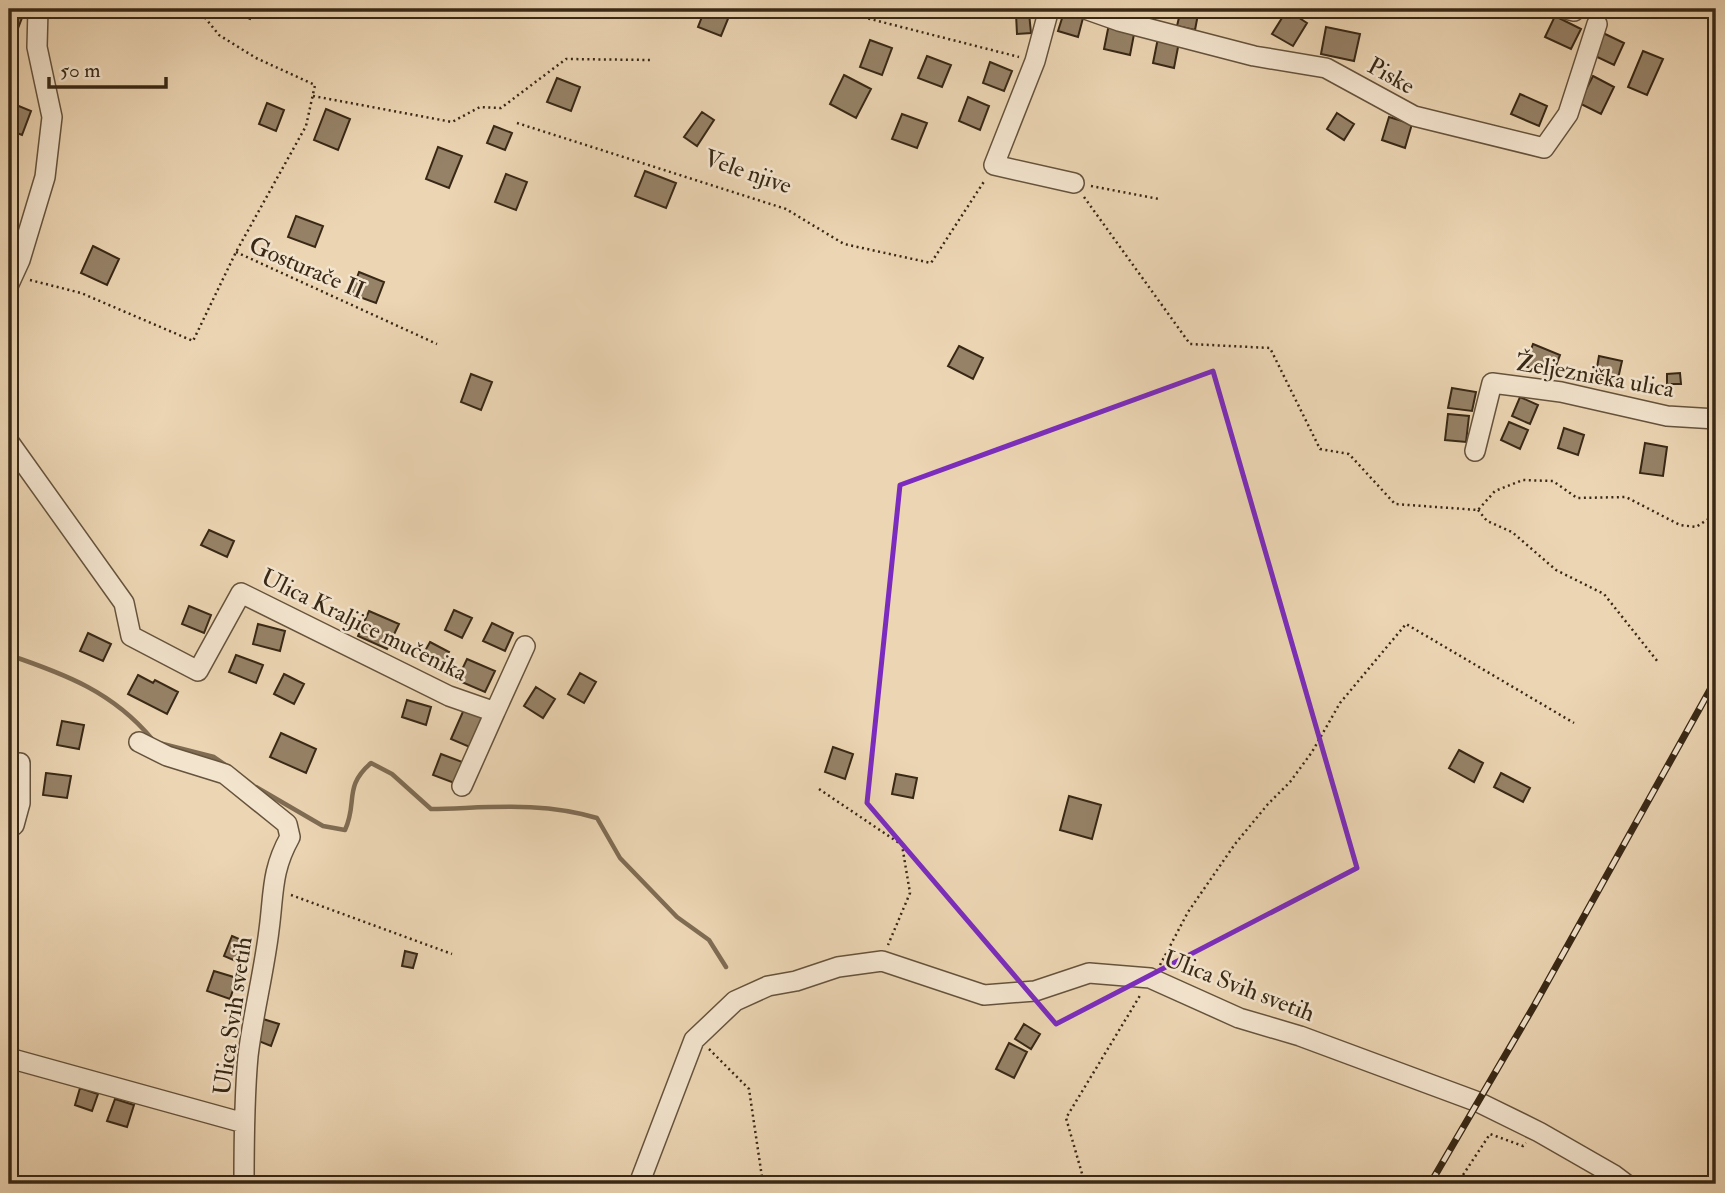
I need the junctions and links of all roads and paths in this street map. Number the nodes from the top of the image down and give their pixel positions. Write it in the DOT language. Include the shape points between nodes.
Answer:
graph roads {
  1 [pos="38,9"];
  2 [pos="198,9"];
  3 [pos="831,9"];
  4 [pos="1049,9"];
  5 [pos="1084,9"];
  6 [pos="1597,24"];
  7 [pos="651,60"];
  8 [pos="1035,61"];
  9 [pos="313,96"];
  10 [pos="517,123"];
  11 [pos="994,165"];
  12 [pos="1074,183"];
  13 [pos="1159,198"];
  14 [pos="236,252"];
  15 [pos="11,280"];
  16 [pos="437,344"];
  17 [pos="1716,419"];
  18 [pos="9,442"];
  19 [pos="1475,451"];
  20 [pos="1478,510"];
  21 [pos="1716,514"];
  22 [pos="525,646"];
  23 [pos="1658,662"];
  24 [pos="495,712"];
  25 [pos="1574,723"];
  26 [pos="139,742"];
  27 [pos="20,763"];
  28 [pos="461,786"];
  29 [pos="818,789"];
  30 [pos="9,829"];
  31 [pos="272,886"];
  32 [pos="452,954"];
  33 [pos="882,961"];
  34 [pos="1150,978"];
  35 [pos="694,1040"];
  36 [pos="9,1058"];
  37 [pos="244,1123"];
  38 [pos="1539,1132"];
  39 [pos="244,1184"];
  40 [pos="639,1184"];
  41 [pos="763,1184"];
  42 [pos="1085,1184"];
  43 [pos="1457,1184"];
  44 [pos="1626,1184"];
  1 -- 15 [label="street" via="37,47 52,117 45,177"];
  2 -- 9 [label="path" via="219,35 316,85"];
  3 -- 8 [label="path"];
  4 -- 8 [label="street"];
  5 -- 6 [label="street, Piske" via="1254,56 1326,68 1414,116 1544,148 1569,114"];
  7 -- 9 [label="path" via="566,58 501,108 480,107 452,122"];
  8 -- 11 [label="street"];
  9 -- 14 [label="path" via="306,126"];
  10 -- 11 [label="path, Vele njive" via="786,209 844,244 931,262"];
  11 -- 12 [label="street"];
  12 -- 13 [label="path"];
  12 -- 20 [label="path" via="1190,344 1269,348 1321,449 1349,454 1395,504"];
  14 -- 15 [label="path, Gosturače II" via="193,341 80,293"];
  14 -- 16 [label="path, Gosturače II"];
  17 -- 19 [label="street, Željeznička ulica" via="1667,416 1561,392 1492,383"];
  18 -- 24 [label="street, Ulica Kraljice mučenika" via="124,603 131,636 198,671 241,593 449,696"];
  20 -- 21 [label="path" via="1495,491 1523,480 1553,481 1577,498 1626,497 1680,524 1696,527"];
  20 -- 23 [label="path" via="1556,570 1604,594"];
  22 -- 24 [label="street"];
  24 -- 28 [label="street"];
  25 -- 34 [label="path" via="1406,624 1340,703 1290,782 1235,844"];
  26 -- 31 [label="street, Ulica Svih svetih" via="225,775 287,824 290,837"];
  27 -- 30 [label="street" via="20,803"];
  29 -- 33 [label="path" via="902,845 910,893"];
  31 -- 32 [label="path"];
  31 -- 37 [label="street, Ulica Svih svetih" via="248,1057"];
  33 -- 34 [label="street, Ulica Svih svetih" via="984,995 1035,991 1089,973"];
  33 -- 35 [label="street, Ulica Svih svetih" via="838,967 768,986 735,1001"];
  34 -- 38 [label="street, Ulica Svih svetih" via="1240,1018 1478,1102"];
  34 -- 42 [label="path" via="1066,1118"];
  35 -- 40 [label="street, Ulica Svih svetih"];
  35 -- 41 [label="path" via="707,1046 749,1089"];
  36 -- 37 [label="street"];
  37 -- 39 [label="street, Ulica Svih svetih"];
  38 -- 43 [label="path" via="1523,1146 1490,1134"];
  38 -- 44 [label="street, Ulica Svih svetih"];
}
